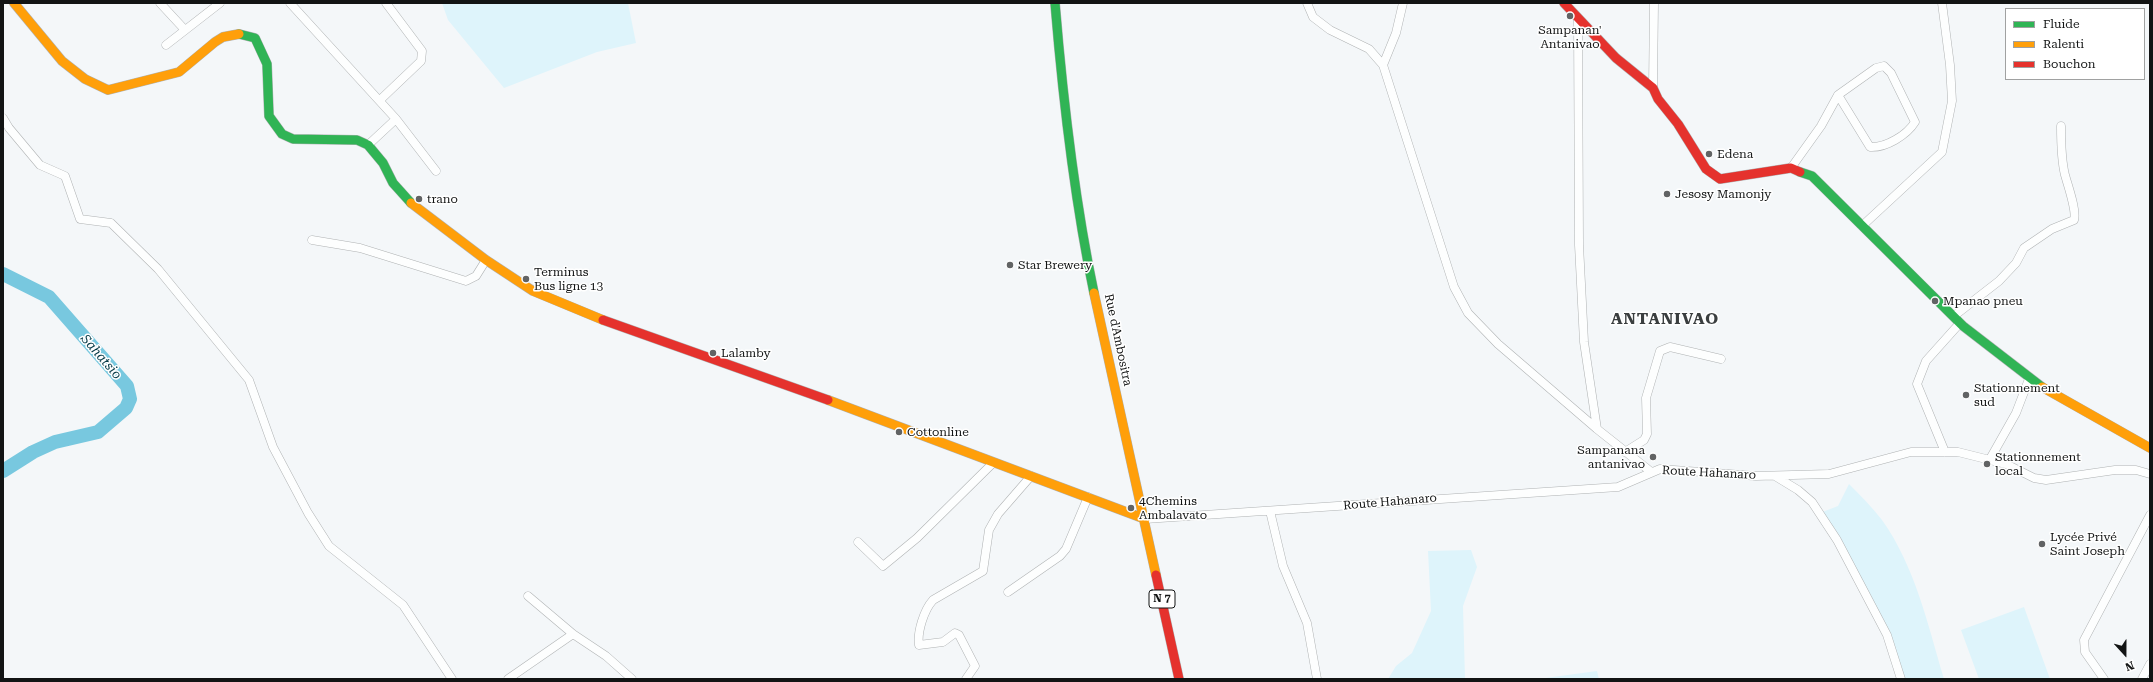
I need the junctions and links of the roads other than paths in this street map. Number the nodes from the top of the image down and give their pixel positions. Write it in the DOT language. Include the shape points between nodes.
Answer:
graph roads {
  1 [pos="14,3"];
  2 [pos="160,3"];
  3 [pos="220,3"];
  4 [pos="290,3"];
  5 [pos="386,3"];
  6 [pos="1055,3"];
  7 [pos="1307,3"];
  8 [pos="1403,3"];
  9 [pos="1564,3"];
  10 [pos="1654,3"];
  11 [pos="1942,3"];
  12 [pos="1578,18"];
  13 [pos="185,30"];
  14 [pos="166,45"];
  15 [pos="1383,65"];
  16 [pos="1653,88"];
  17 [pos="1838,95"];
  18 [pos="380,100"];
  19 [pos="3,118"];
  20 [pos="396,119"];
  21 [pos="2062,126"];
  22 [pos="368,145"];
  23 [pos="1791,168"];
  24 [pos="436,171"];
  25 [pos="1862,226"];
  26 [pos="312,240"];
  27 [pos="486,260"];
  28 [pos="1957,320"];
  29 [pos="1721,359"];
  30 [pos="2029,379"];
  31 [pos="1597,429"];
  32 [pos="2150,448"];
  33 [pos="1625,452"];
  34 [pos="1945,452"];
  35 [pos="1990,459"];
  36 [pos="993,463"];
  37 [pos="1650,471"];
  38 [pos="2150,474"];
  39 [pos="1031,476"];
  40 [pos="1775,476"];
  41 [pos="1088,497"];
  42 [pos="1270,511"];
  43 [pos="2150,515"];
  44 [pos="1145,519"];
  45 [pos="858,542"];
  46 [pos="1008,592"];
  47 [pos="528,596"];
  48 [pos="573,634"];
  49 [pos="2150,664"];
  50 [pos="452,679"];
  51 [pos="508,679"];
  52 [pos="632,679"];
  53 [pos="966,679"];
  54 [pos="1179,679"];
  55 [pos="1316,679"];
  56 [pos="1901,679"];
  57 [pos="2104,679"];
  58 [pos="2142,679"];
  1 -- 22 [label="main road" via="69,68 97,86 109,90 182,71 208,45 234,34 247,34 255,38 264,55 267,64 269,116 282,134 293,139 356,140"];
  2 -- 13 [label="street"];
  3 -- 13 [label="street"];
  4 -- 18 [label="street"];
  5 -- 18 [label="street" via="422,51 421,61"];
  6 -- 44 [label="main road, Rue d'Ambositra / N 7" via="1067,123 1089,265"];
  7 -- 15 [label="street" via="1313,18 1330,30 1368,49"];
  8 -- 15 [label="street" via="1398,27"];
  9 -- 12 [label="main road"];
  10 -- 16 [label="street"];
  11 -- 25 [label="street" via="1952,101 1942,152"];
  12 -- 16 [label="main road" via="1616,58"];
  12 -- 31 [label="street" via="1579,245 1584,342"];
  13 -- 14 [label="street"];
  15 -- 31 [label="street" via="1454,287 1468,312 1498,344"];
  16 -- 23 [label="main road" via="1706,169 1720,179"];
  17 -- 17 [label="street" via="1870,146 1879,148 1895,139 1915,122 1891,73 1884,66 1876,68"];
  17 -- 23 [label="street" via="1821,126"];
  18 -- 20 [label="street"];
  19 -- 50 [label="street" via="40,165 65,176 80,219 111,223 158,268 249,380 273,447 308,513 329,546 403,605"];
  20 -- 22 [label="street"];
  20 -- 24 [label="street"];
  21 -- 28 [label="street" via="2061,146 2065,176 2076,214 2074,220 2052,229 2024,248 2016,263"];
  22 -- 27 [label="main road" via="407,200"];
  23 -- 25 [label="main road" via="1812,176"];
  25 -- 28 [label="main road"];
  26 -- 27 [label="street" via="360,248 466,282 476,276"];
  27 -- 36 [label="main road" via="533,291 591,316 875,417"];
  28 -- 30 [label="main road"];
  28 -- 34 [label="street" via="1926,361 1917,384"];
  29 -- 33 [label="street" via="1670,347 1660,351 1646,398 1647,434 1644,440"];
  30 -- 32 [label="main road"];
  30 -- 35 [label="street" via="2016,413"];
  31 -- 33 [label="street"];
  33 -- 37 [label="street"];
  34 -- 35 [label="street, Route Hahanaro"];
  34 -- 40 [label="street, Route Hahanaro" via="1912,452 1829,474"];
  35 -- 38 [label="street, Route Hahanaro" via="2034,478 2046,480 2115,470 2136,470"];
  36 -- 39 [label="main road"];
  36 -- 45 [label="street" via="917,538 883,566"];
  37 -- 40 [label="street, Route Hahanaro" via="1660,469"];
  37 -- 42 [label="street, Route Hahanaro" via="1636,481 1618,487"];
  39 -- 41 [label="main road"];
  39 -- 53 [label="street" via="998,514 989,530 983,572 933,600 927,606 918,639 919,645 943,642 955,633 959,635 975,666"];
  40 -- 56 [label="street" via="1812,502 1837,540 1887,635"];
  41 -- 44 [label="main road"];
  41 -- 46 [label="street" via="1066,549 1060,556"];
  42 -- 44 [label="street, Route Hahanaro"];
  42 -- 55 [label="street" via="1283,566 1307,623"];
  43 -- 57 [label="street" via="2084,640 2085,652"];
  44 -- 54 [label="main road, Rue d'Ambositra / N 7"];
  47 -- 48 [label="street"];
  48 -- 51 [label="street"];
  48 -- 52 [label="street" via="606,656"];
  49 -- 58 [label="street"];
}
